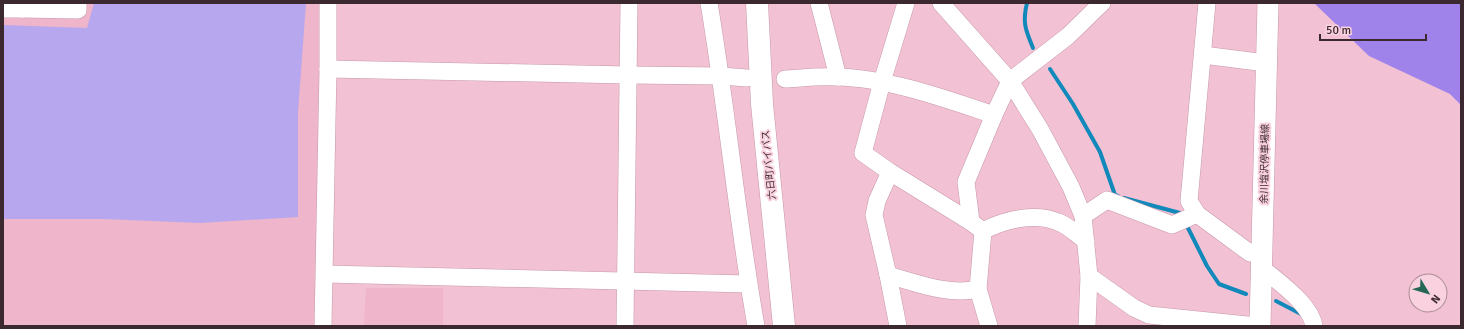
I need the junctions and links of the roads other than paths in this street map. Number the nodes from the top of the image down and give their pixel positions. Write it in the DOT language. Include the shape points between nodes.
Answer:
graph roads {
  1 [pos="78,3"];
  2 [pos="328,3"];
  3 [pos="629,3"];
  4 [pos="709,3"];
  5 [pos="757,3"];
  6 [pos="819,3"];
  7 [pos="906,3"];
  8 [pos="941,3"];
  9 [pos="1102,3"];
  10 [pos="1207,3"];
  11 [pos="1268,3"];
  12 [pos="22,6"];
  13 [pos="3,10"];
  14 [pos="1203,56"];
  15 [pos="1266,63"];
  16 [pos="328,69"];
  17 [pos="628,75"];
  18 [pos="721,76"];
  19 [pos="838,77"];
  20 [pos="746,78"];
  21 [pos="785,79"];
  22 [pos="1010,81"];
  23 [pos="882,82"];
  24 [pos="994,115"];
  25 [pos="890,172"];
  26 [pos="1197,214"];
  27 [pos="1083,216"];
  28 [pos="977,226"];
  29 [pos="1086,241"];
  30 [pos="1262,261"];
  31 [pos="325,274"];
  32 [pos="888,275"];
  33 [pos="1089,276"];
  34 [pos="626,281"];
  35 [pos="748,284"];
  36 [pos="978,290"];
  37 [pos="1313,323"];
  38 [pos="323,326"];
  39 [pos="625,326"];
  40 [pos="756,326"];
  41 [pos="784,326"];
  42 [pos="898,326"];
  43 [pos="989,326"];
  44 [pos="1087,326"];
  45 [pos="1259,326"];
  1 -- 12 [label="street" via="78,10"];
  2 -- 16 [label="street"];
  3 -- 17 [label="street"];
  4 -- 18 [label="street"];
  5 -- 41 [label="highway, 六日町バイパス" via="762,104"];
  6 -- 19 [label="street"];
  7 -- 23 [label="street"];
  8 -- 22 [label="street"];
  9 -- 22 [label="street" via="1068,36"];
  10 -- 14 [label="street"];
  11 -- 15 [label="main road, 余川塩沢停車場線"];
  12 -- 13 [label="street"];
  14 -- 15 [label="street"];
  14 -- 26 [label="street" via="1189,201"];
  15 -- 30 [label="main road, 余川塩沢停車場線"];
  16 -- 17 [label="street"];
  16 -- 31 [label="street"];
  17 -- 18 [label="street"];
  17 -- 34 [label="street"];
  18 -- 20 [label="street"];
  18 -- 35 [label="street"];
  19 -- 21 [label="street"];
  19 -- 23 [label="street"];
  22 -- 24 [label="street"];
  22 -- 27 [label="street" via="1072,187"];
  23 -- 24 [label="street" via="951,100"];
  23 -- 25 [label="street" via="863,153"];
  24 -- 28 [label="street" via="966,182"];
  25 -- 28 [label="street"];
  25 -- 32 [label="street" via="876,201 874,215"];
  26 -- 27 [label="street" via="1172,225 1107,200"];
  26 -- 30 [label="street"];
  27 -- 29 [label="street"];
  28 -- 29 [label="street" via="1037,218 1058,222"];
  28 -- 36 [label="street"];
  29 -- 33 [label="street"];
  30 -- 37 [label="street" via="1301,302"];
  30 -- 45 [label="main road, 余川塩沢停車場線"];
  31 -- 34 [label="street"];
  31 -- 38 [label="street"];
  32 -- 36 [label="street" via="938,288 967,292"];
  32 -- 42 [label="street"];
  33 -- 44 [label="street"];
  33 -- 45 [label="street" via="1134,308 1149,315"];
  34 -- 35 [label="street"];
  34 -- 39 [label="street"];
  35 -- 40 [label="street"];
  36 -- 43 [label="street"];
}
